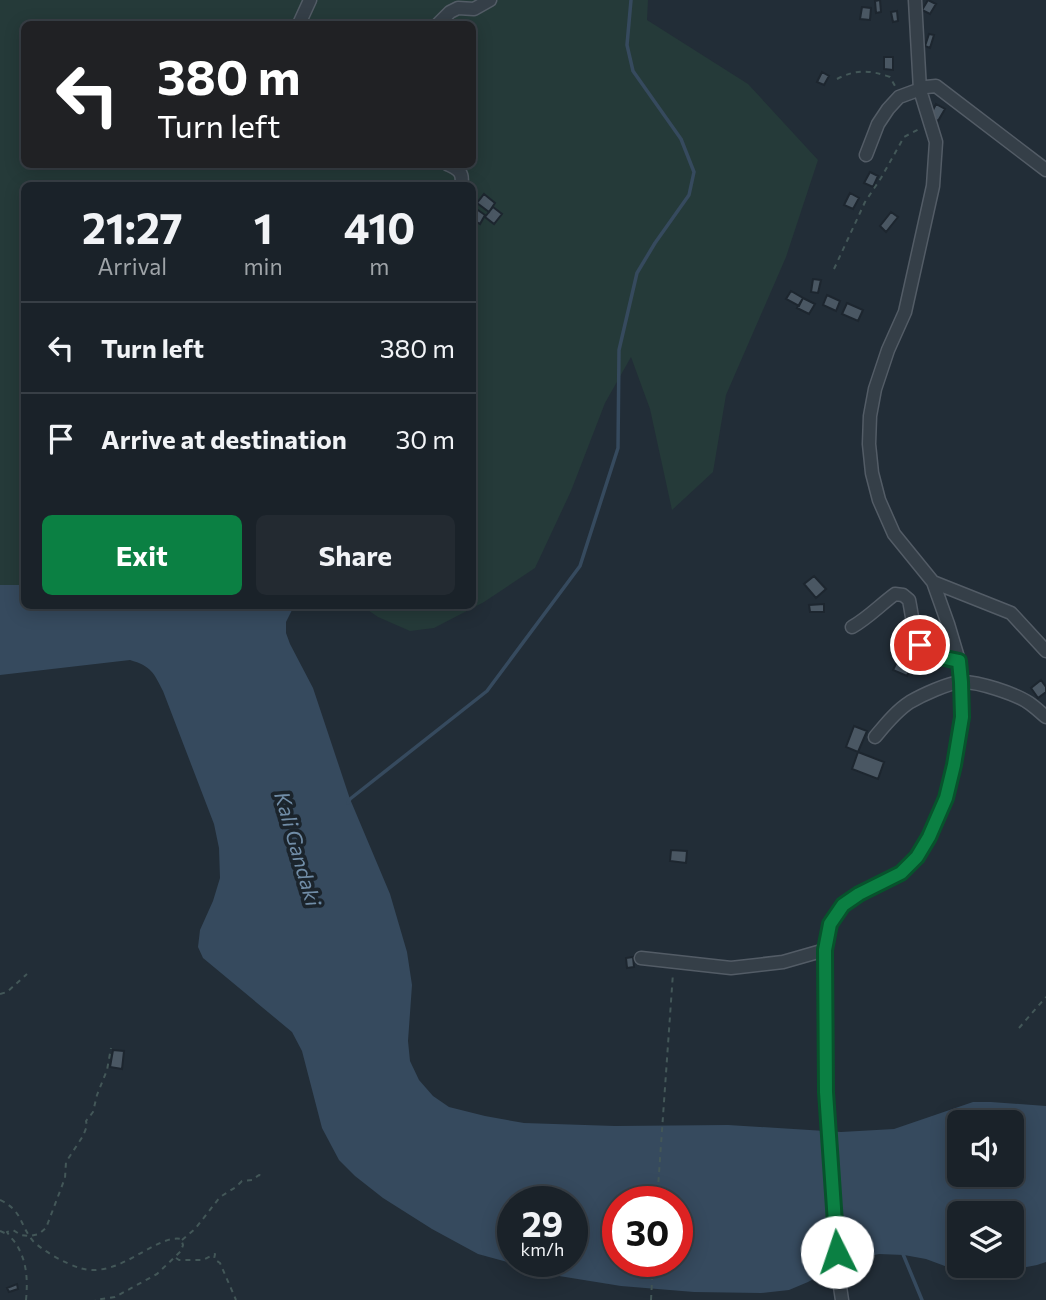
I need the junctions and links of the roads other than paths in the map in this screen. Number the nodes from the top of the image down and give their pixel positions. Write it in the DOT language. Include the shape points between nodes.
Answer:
graph roads {
  1 [pos="310,0"];
  2 [pos="490,0"];
  3 [pos="915,0"];
  4 [pos="300,21"];
  5 [pos="441,21"];
  6 [pos="920,90"];
  7 [pos="866,155"];
  8 [pos="1046,170"];
  9 [pos="933,582"];
  10 [pos="852,627"];
  11 [pos="1046,651"];
  12 [pos="959,661"];
  13 [pos="961,682"];
  14 [pos="1046,717"];
  15 [pos="875,737"];
  16 [pos="825,950"];
  17 [pos="642,958"];
  18 [pos="842,1300"];
  1 -- 4 [label="street"];
  2 -- 5 [label="street" via="474,9 458,8"];
  3 -- 6 [label="street"];
  6 -- 7 [label="street" via="899,97 888,109"];
  6 -- 8 [label="street" via="940,88"];
  6 -- 9 [label="street" via="936,142 933,186 905,312 875,389 869,444 879,500 894,534"];
  9 -- 11 [label="street" via="1011,613"];
  9 -- 12 [label="street"];
  10 -- 12 [label="street" via="895,594 903,595 909,600 920,645 941,658"];
  12 -- 13 [label="street"];
  13 -- 14 [label="street" via="1011,694"];
  13 -- 15 [label="street" via="908,703"];
  13 -- 16 [label="street" via="962,717 954,765 929,837 901,873 843,905 830,924"];
  16 -- 17 [label="street" via="783,962 731,968"];
  16 -- 18 [label="street" via="826,1092"];
}
